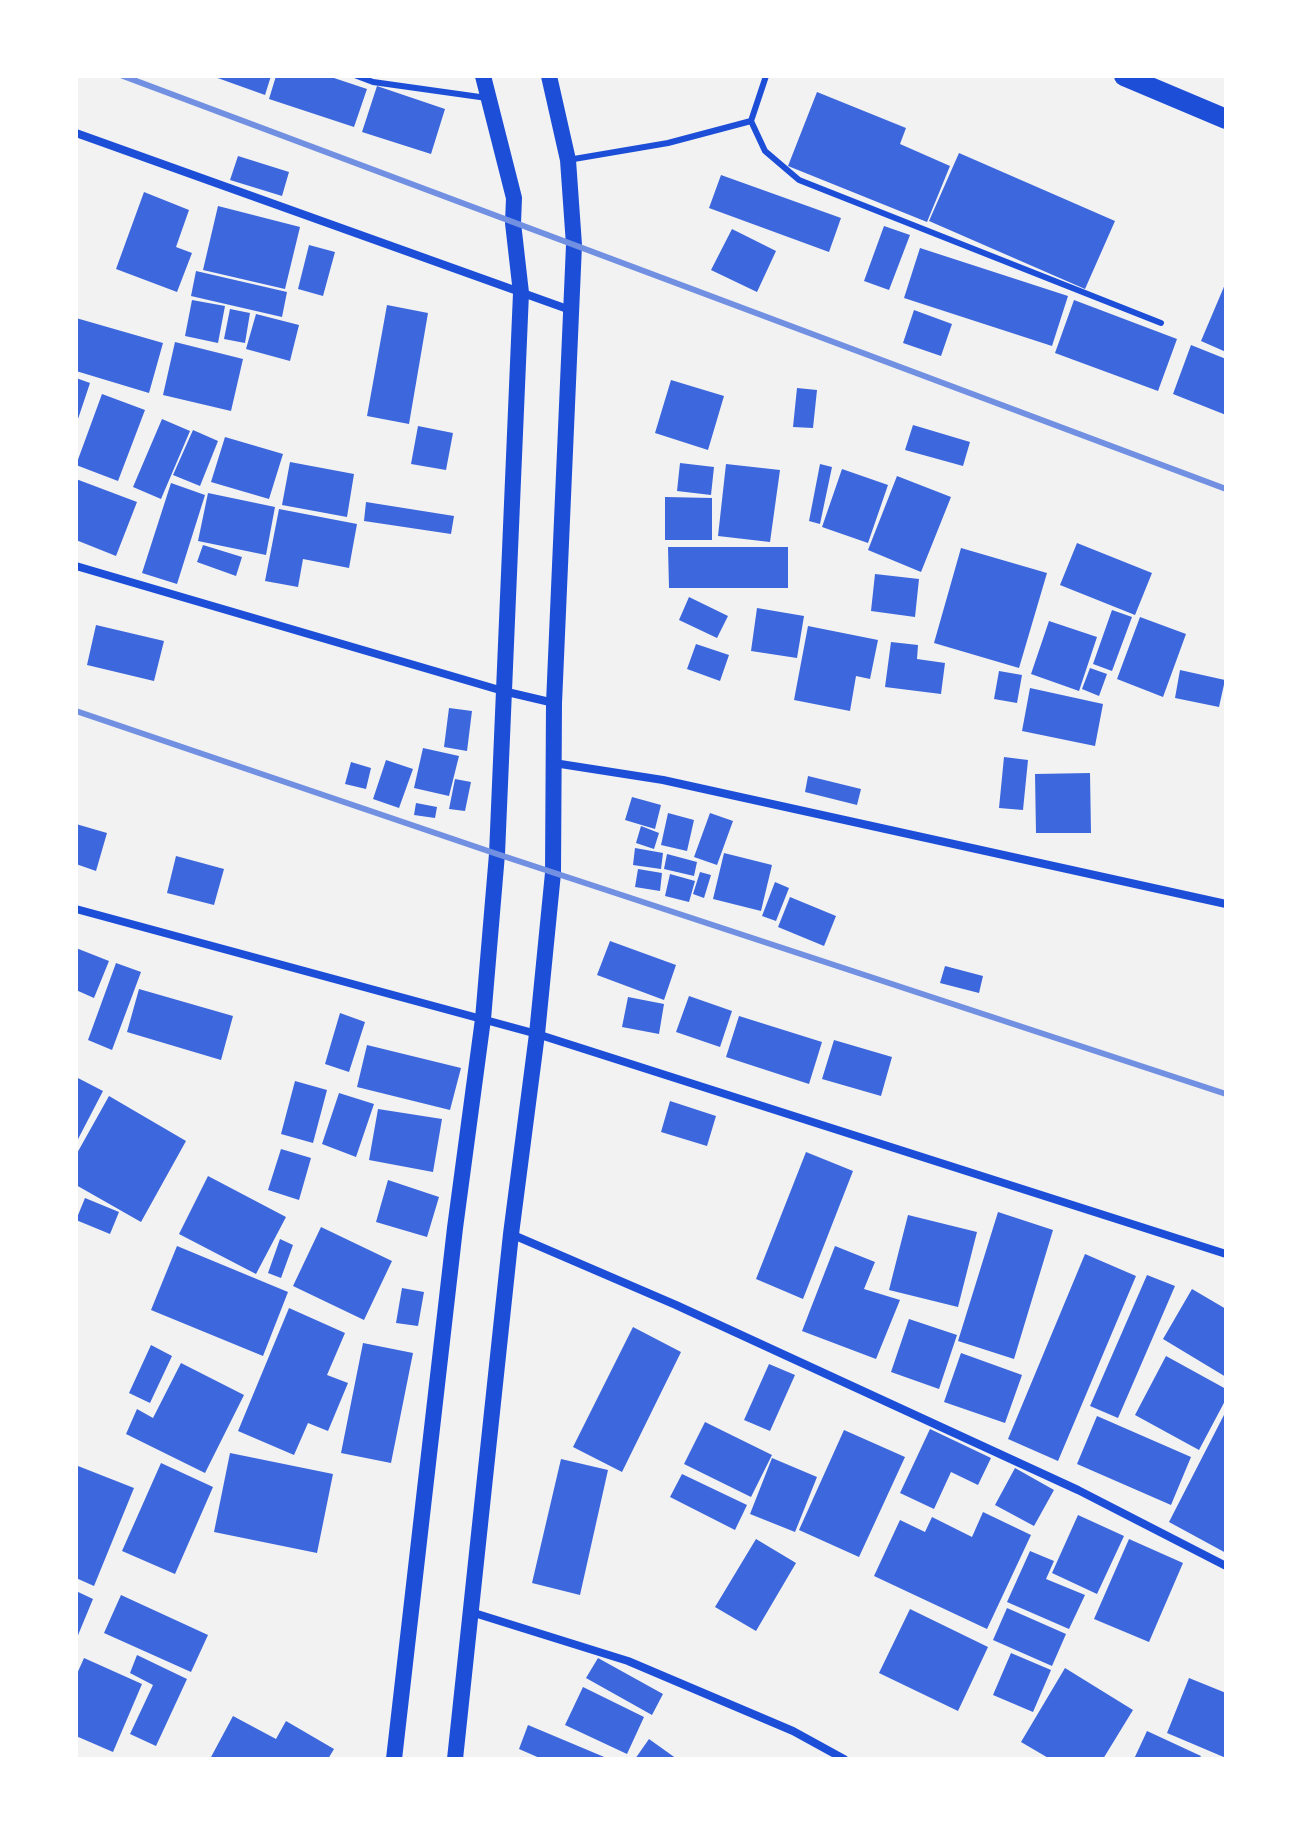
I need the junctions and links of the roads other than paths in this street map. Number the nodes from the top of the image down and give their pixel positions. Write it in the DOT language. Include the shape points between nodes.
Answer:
graph roads {
  1 [pos="357,76"];
  2 [pos="483,76"];
  3 [pos="549,76"];
  4 [pos="766,76"];
  5 [pos="1124,76"];
  6 [pos="488,99"];
  7 [pos="1226,119"];
  8 [pos="751,121"];
  9 [pos="76,133"];
  10 [pos="568,160"];
  11 [pos="521,293"];
  12 [pos="573,311"];
  13 [pos="1161,323"];
  14 [pos="76,566"];
  15 [pos="503,691"];
  16 [pos="554,703"];
  17 [pos="553,763"];
  18 [pos="1226,904"];
  19 [pos="76,909"];
  20 [pos="483,1019"];
  21 [pos="537,1034"];
  22 [pos="511,1234"];
  23 [pos="1226,1254"];
  24 [pos="1226,1566"];
  25 [pos="471,1612"];
  26 [pos="394,1759"];
  27 [pos="455,1759"];
  28 [pos="844,1759"];
  1 -- 6 [label="lane"];
  2 -- 6 [label="main road"];
  3 -- 10 [label="main road"];
  4 -- 8 [label="lane"];
  5 -- 7 [label="main road"];
  6 -- 11 [label="main road" via="514,198"];
  8 -- 10 [label="lane" via="668,143"];
  8 -- 13 [label="lane" via="765,151 799,180"];
  9 -- 11 [label="street"];
  10 -- 12 [label="main road"];
  11 -- 12 [label="street"];
  11 -- 15 [label="main road"];
  12 -- 16 [label="main road"];
  14 -- 15 [label="street"];
  15 -- 16 [label="street"];
  15 -- 20 [label="main road"];
  16 -- 17 [label="main road"];
  17 -- 18 [label="street" via="663,780"];
  17 -- 21 [label="main road" via="553,873"];
  19 -- 20 [label="street"];
  20 -- 21 [label="street"];
  20 -- 26 [label="main road"];
  21 -- 22 [label="main road"];
  21 -- 23 [label="street"];
  22 -- 24 [label="street" via="1078,1490"];
  22 -- 25 [label="main road"];
  25 -- 27 [label="main road"];
  25 -- 28 [label="street" via="628,1661 793,1731"];
}
